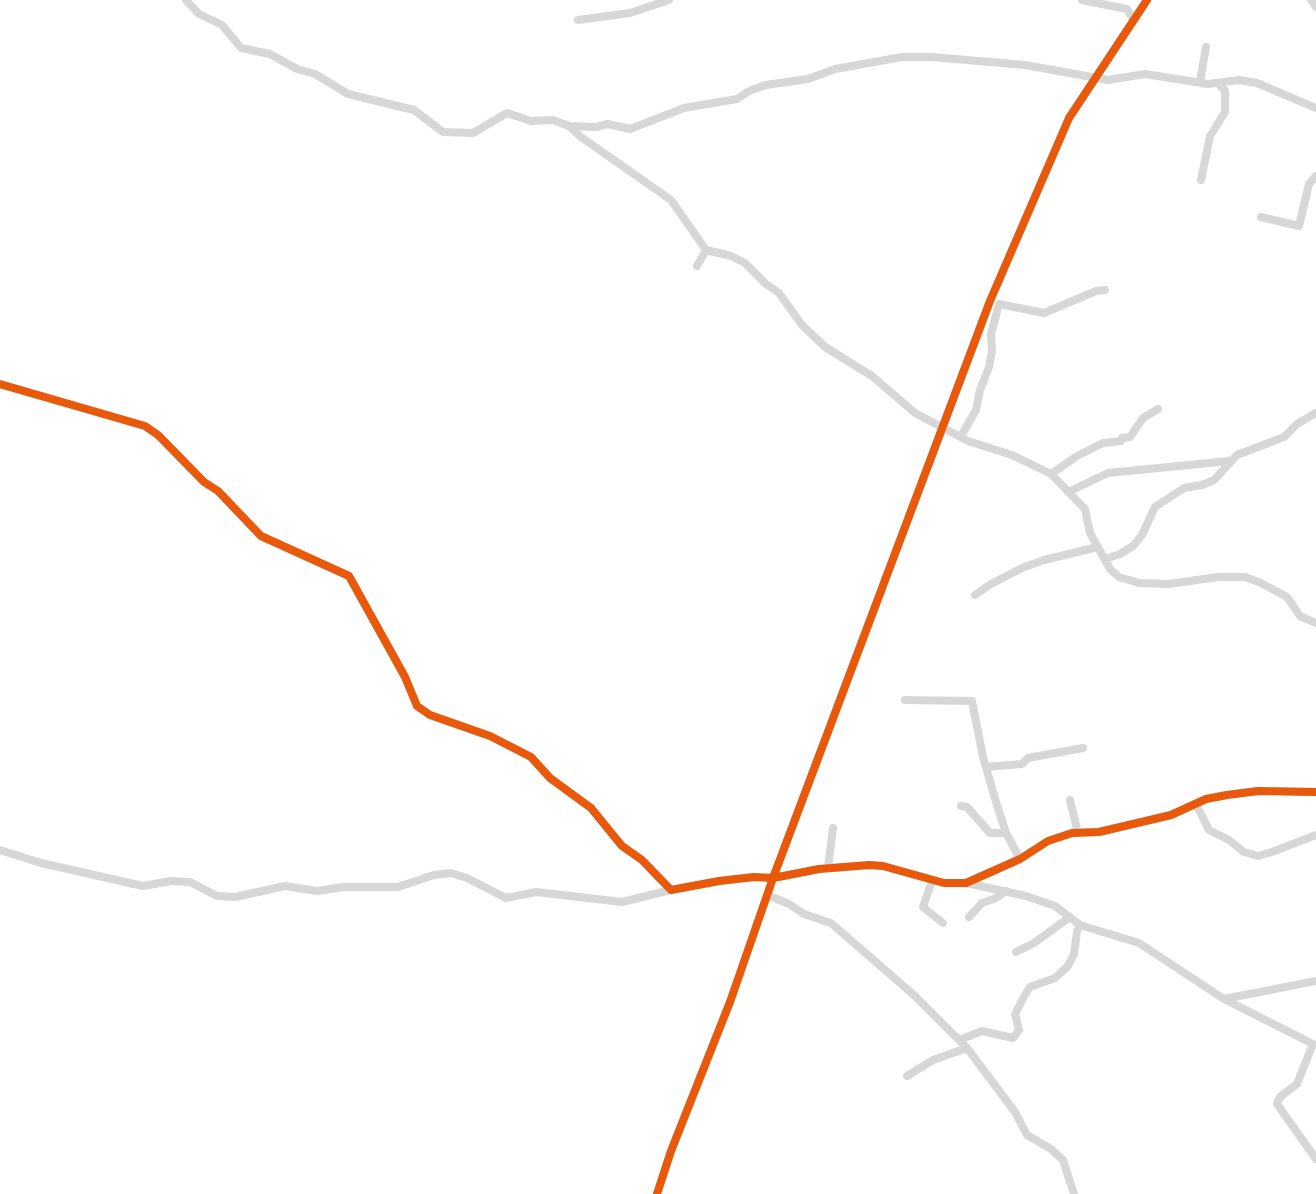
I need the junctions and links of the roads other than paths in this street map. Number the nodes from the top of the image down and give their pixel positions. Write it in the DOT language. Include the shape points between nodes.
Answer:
graph roads {
  1 [pos="186,0"];
  2 [pos="669,0"];
  3 [pos="1082,0"];
  4 [pos="1147,0"];
  5 [pos="1312,0"];
  6 [pos="1316,7"];
  7 [pos="1133,19"];
  8 [pos="578,20"];
  9 [pos="1206,47"];
  10 [pos="1096,76"];
  11 [pos="1200,82"];
  12 [pos="1218,83"];
  13 [pos="1316,108"];
  14 [pos="569,126"];
  15 [pos="1316,176"];
  16 [pos="1201,180"];
  17 [pos="1261,217"];
  18 [pos="706,250"];
  19 [pos="697,266"];
  20 [pos="1106,290"];
  21 [pos="0,384"];
  22 [pos="1158,408"];
  23 [pos="1316,413"];
  24 [pos="942,427"];
  25 [pos="960,436"];
  26 [pos="1231,461"];
  27 [pos="1051,474"];
  28 [pos="1070,491"];
  29 [pos="1098,547"];
  30 [pos="1105,559"];
  31 [pos="975,595"];
  32 [pos="1316,623"];
  33 [pos="905,700"];
  34 [pos="1083,748"];
  35 [pos="986,767"];
  36 [pos="1316,792"];
  37 [pos="1070,800"];
  38 [pos="1196,804"];
  39 [pos="961,806"];
  40 [pos="833,828"];
  41 [pos="1006,833"];
  42 [pos="1078,833"];
  43 [pos="1316,834"];
  44 [pos="0,850"];
  45 [pos="1020,858"];
  46 [pos="828,868"];
  47 [pos="773,878"];
  48 [pos="932,881"];
  49 [pos="966,883"];
  50 [pos="671,890"];
  51 [pos="1006,891"];
  52 [pos="767,895"];
  53 [pos="969,917"];
  54 [pos="1070,918"];
  55 [pos="943,923"];
  56 [pos="1080,925"];
  57 [pos="1016,952"];
  58 [pos="1316,981"];
  59 [pos="1224,999"];
  60 [pos="959,1040"];
  61 [pos="1314,1045"];
  62 [pos="967,1048"];
  63 [pos="907,1076"];
  64 [pos="1316,1159"];
  65 [pos="657,1194"];
  66 [pos="1074,1194"];
  1 -- 14 [label="street" via="200,14 222,25 241,48 270,54 297,69 315,74 348,94 414,110 443,132 473,133 507,113 531,121 553,120"];
  2 -- 8 [label="street" via="630,13"];
  3 -- 7 [label="street" via="1127,9"];
  4 -- 7 [label="street"];
  5 -- 6 [label="street"];
  7 -- 10 [label="street"];
  9 -- 11 [label="street"];
  10 -- 11 [label="street" via="1108,80 1145,74"];
  10 -- 14 [label="street" via="1025,65 902,57 835,69 808,79 766,85 737,99 684,108 630,129 608,124"];
  10 -- 24 [label="street" via="1069,118 990,301"];
  11 -- 12 [label="street"];
  12 -- 13 [label="street" via="1239,80 1257,83"];
  12 -- 16 [label="street" via="1225,91 1225,112 1210,136"];
  14 -- 18 [label="street" via="671,200"];
  15 -- 17 [label="street" via="1309,184 1300,226"];
  18 -- 19 [label="street"];
  18 -- 24 [label="street" via="745,263 780,293 802,325 825,347 872,376 915,413"];
  20 -- 25 [label="street" via="1096,291 1044,313 999,304 991,334 989,367 976,410"];
  21 -- 50 [label="street" via="145,426 204,482 218,491 261,536 349,576 420,709 490,736 531,757 550,778 591,808 622,846 642,860"];
  22 -- 27 [label="street" via="1143,418 1130,437 1076,456"];
  23 -- 26 [label="street" via="1297,424 1284,438"];
  24 -- 25 [label="street"];
  24 -- 47 [label="street"];
  25 -- 27 [label="street"];
  26 -- 28 [label="street" via="1108,473"];
  26 -- 30 [label="street" via="1214,480 1184,488 1155,507 1134,546"];
  27 -- 28 [label="street"];
  28 -- 29 [label="street" via="1085,508 1090,533"];
  29 -- 30 [label="street"];
  29 -- 31 [label="street" via="1022,568"];
  30 -- 32 [label="street" via="1119,576 1139,583 1245,578 1283,594 1300,616"];
  33 -- 35 [label="street" via="972,701"];
  34 -- 35 [label="street" via="1028,758 1022,764"];
  35 -- 41 [label="street"];
  36 -- 38 [label="street" via="1227,794"];
  37 -- 42 [label="street"];
  38 -- 42 [label="street" via="1162,817 1099,832"];
  38 -- 43 [label="street" via="1209,830 1244,852 1258,856"];
  39 -- 41 [label="street" via="967,807 990,833"];
  40 -- 46 [label="street"];
  41 -- 45 [label="street"];
  42 -- 45 [label="street" via="1048,842"];
  44 -- 50 [label="street" via="41,863 143,886 171,881 190,882 217,896 235,897 285,886 317,891 342,887 398,887 451,873 506,898 536,892 622,902"];
  45 -- 49 [label="street"];
  46 -- 47 [label="street"];
  46 -- 48 [label="street" via="878,866"];
  47 -- 50 [label="street" via="728,880"];
  47 -- 52 [label="street"];
  48 -- 49 [label="street"];
  48 -- 55 [label="street" via="922,907"];
  49 -- 51 [label="street"];
  51 -- 53 [label="street" via="982,903"];
  51 -- 54 [label="street" via="1055,906"];
  52 -- 60 [label="street" via="804,914 831,923 915,996"];
  52 -- 65 [label="street"];
  54 -- 56 [label="street"];
  54 -- 57 [label="street"];
  56 -- 59 [label="street" via="1139,943"];
  56 -- 60 [label="street" via="1068,966 1055,978 1030,987 1025,995 1015,1014 1019,1030 1013,1038 982,1031"];
  58 -- 59 [label="street"];
  59 -- 61 [label="street"];
  60 -- 62 [label="street"];
  61 -- 64 [label="street" via="1297,1084 1280,1097 1277,1104"];
  62 -- 63 [label="street" via="933,1060"];
  62 -- 66 [label="street" via="1016,1112 1027,1135 1063,1160"];
}
